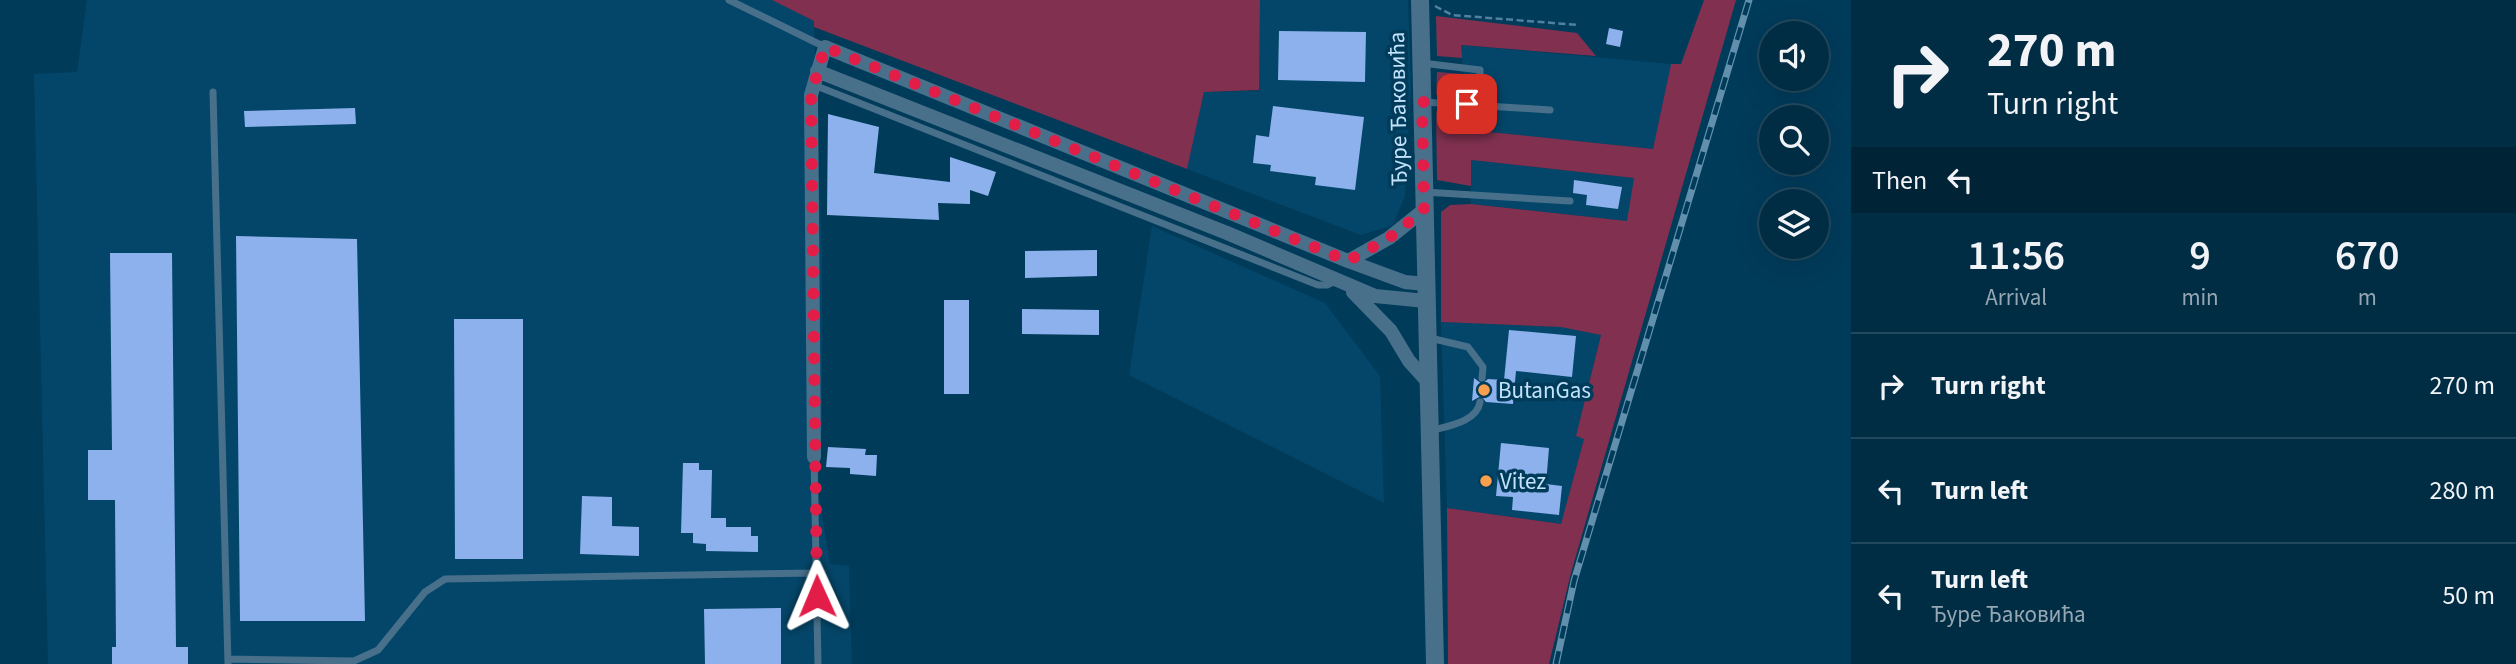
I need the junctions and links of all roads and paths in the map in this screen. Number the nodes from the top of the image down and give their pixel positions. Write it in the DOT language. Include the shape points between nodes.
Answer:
graph roads {
  1 [pos="729,0"];
  2 [pos="1426,2"];
  3 [pos="1578,25"];
  4 [pos="825,47"];
  5 [pos="1421,63"];
  6 [pos="815,78"];
  7 [pos="213,92"];
  8 [pos="1422,102"];
  9 [pos="1481,105"];
  10 [pos="1550,110"];
  11 [pos="1424,201"];
  12 [pos="1570,201"];
  13 [pos="1348,261"];
  14 [pos="1340,281"];
  15 [pos="1426,293"];
  16 [pos="1427,337"];
  17 [pos="1482,378"];
  18 [pos="1428,382"];
  19 [pos="1480,402"];
  20 [pos="1430,431"];
  21 [pos="814,457"];
  22 [pos="816,573"];
  23 [pos="228,661"];
  24 [pos="818,664"];
  25 [pos="1434,664"];
  1 -- 4 [label="lane"];
  2 -- 3 [label="path" via="1452,15"];
  2 -- 5 [label="street, Ђуре Ђаковића"];
  4 -- 6 [label="street"];
  4 -- 13 [label="street"];
  5 -- 8 [label="street, Ђуре Ђаковића"];
  5 -- 9 [label="lane" via="1480,70"];
  6 -- 14 [label="street" via="1227,233"];
  6 -- 21 [label="street" via="811,95"];
  7 -- 23 [label="lane"];
  8 -- 9 [label="lane"];
  8 -- 11 [label="street, Ђуре Ђаковића"];
  9 -- 10 [label="lane"];
  11 -- 12 [label="lane"];
  11 -- 13 [label="street" via="1389,238"];
  11 -- 15 [label="street, Ђуре Ђаковића"];
  13 -- 15 [label="street"];
  14 -- 15 [label="street" via="1375,296"];
  14 -- 18 [label="street" via="1367,303"];
  15 -- 16 [label="street, Ђуре Ђаковића"];
  16 -- 17 [label="lane" via="1468,347 1483,367"];
  16 -- 18 [label="street, Ђуре Ђаковића"];
  18 -- 20 [label="street, Ђуре Ђаковића"];
  19 -- 20 [label="lane" via="1466,420"];
  20 -- 25 [label="street, Ђуре Ђаковића"];
  21 -- 22 [label="lane"];
  22 -- 23 [label="lane" via="444,579 425,592 378,650 354,661"];
  22 -- 24 [label="lane"];
}
